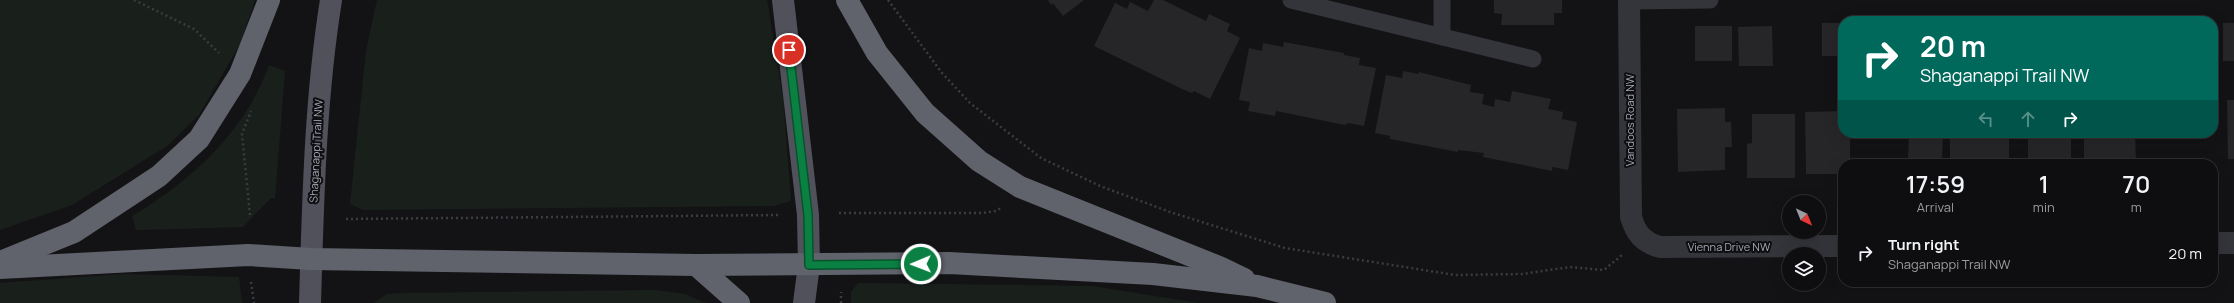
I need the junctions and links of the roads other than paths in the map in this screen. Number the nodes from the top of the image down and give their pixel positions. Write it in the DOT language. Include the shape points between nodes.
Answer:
graph roads {
  1 [pos="269,0"];
  2 [pos="331,0"];
  3 [pos="783,0"];
  4 [pos="847,0"];
  5 [pos="1291,0"];
  6 [pos="1442,0"];
  7 [pos="1629,0"];
  8 [pos="1710,0"];
  9 [pos="1442,37"];
  10 [pos="1533,59"];
  11 [pos="1642,238"];
  12 [pos="2218,243"];
  13 [pos="2234,243"];
  14 [pos="1838,246"];
  15 [pos="311,259"];
  16 [pos="0,262"];
  17 [pos="696,265"];
  18 [pos="809,265"];
  19 [pos="0,268"];
  20 [pos="1257,286"];
  21 [pos="310,303"];
  22 [pos="739,303"];
  23 [pos="804,303"];
  24 [pos="1325,303"];
  1 -- 16 [label="highway" via="240,74 199,139 159,176 74,232"];
  2 -- 15 [label="main road, Shaganappi Trail NW" via="322,59"];
  3 -- 18 [label="main road" via="808,215"];
  4 -- 20 [label="highway" via="877,53 925,113 979,161 1020,187 1219,267"];
  5 -- 9 [label="lane"];
  6 -- 9 [label="lane"];
  7 -- 8 [label="lane"];
  7 -- 11 [label="street, Vandoos Road NW" via="1631,217 1635,230"];
  9 -- 10 [label="lane"];
  11 -- 14 [label="street, Vienna Drive NW" via="1648,244 1660,247"];
  12 -- 13 [label="street"];
  15 -- 17 [label="highway"];
  15 -- 19 [label="highway" via="248,255"];
  15 -- 21 [label="main road, Shaganappi Trail NW"];
  17 -- 18 [label="highway"];
  17 -- 22 [label="highway"];
  18 -- 20 [label="highway" via="949,263 1153,274"];
  18 -- 23 [label="main road"];
  20 -- 24 [label="highway"];
}
